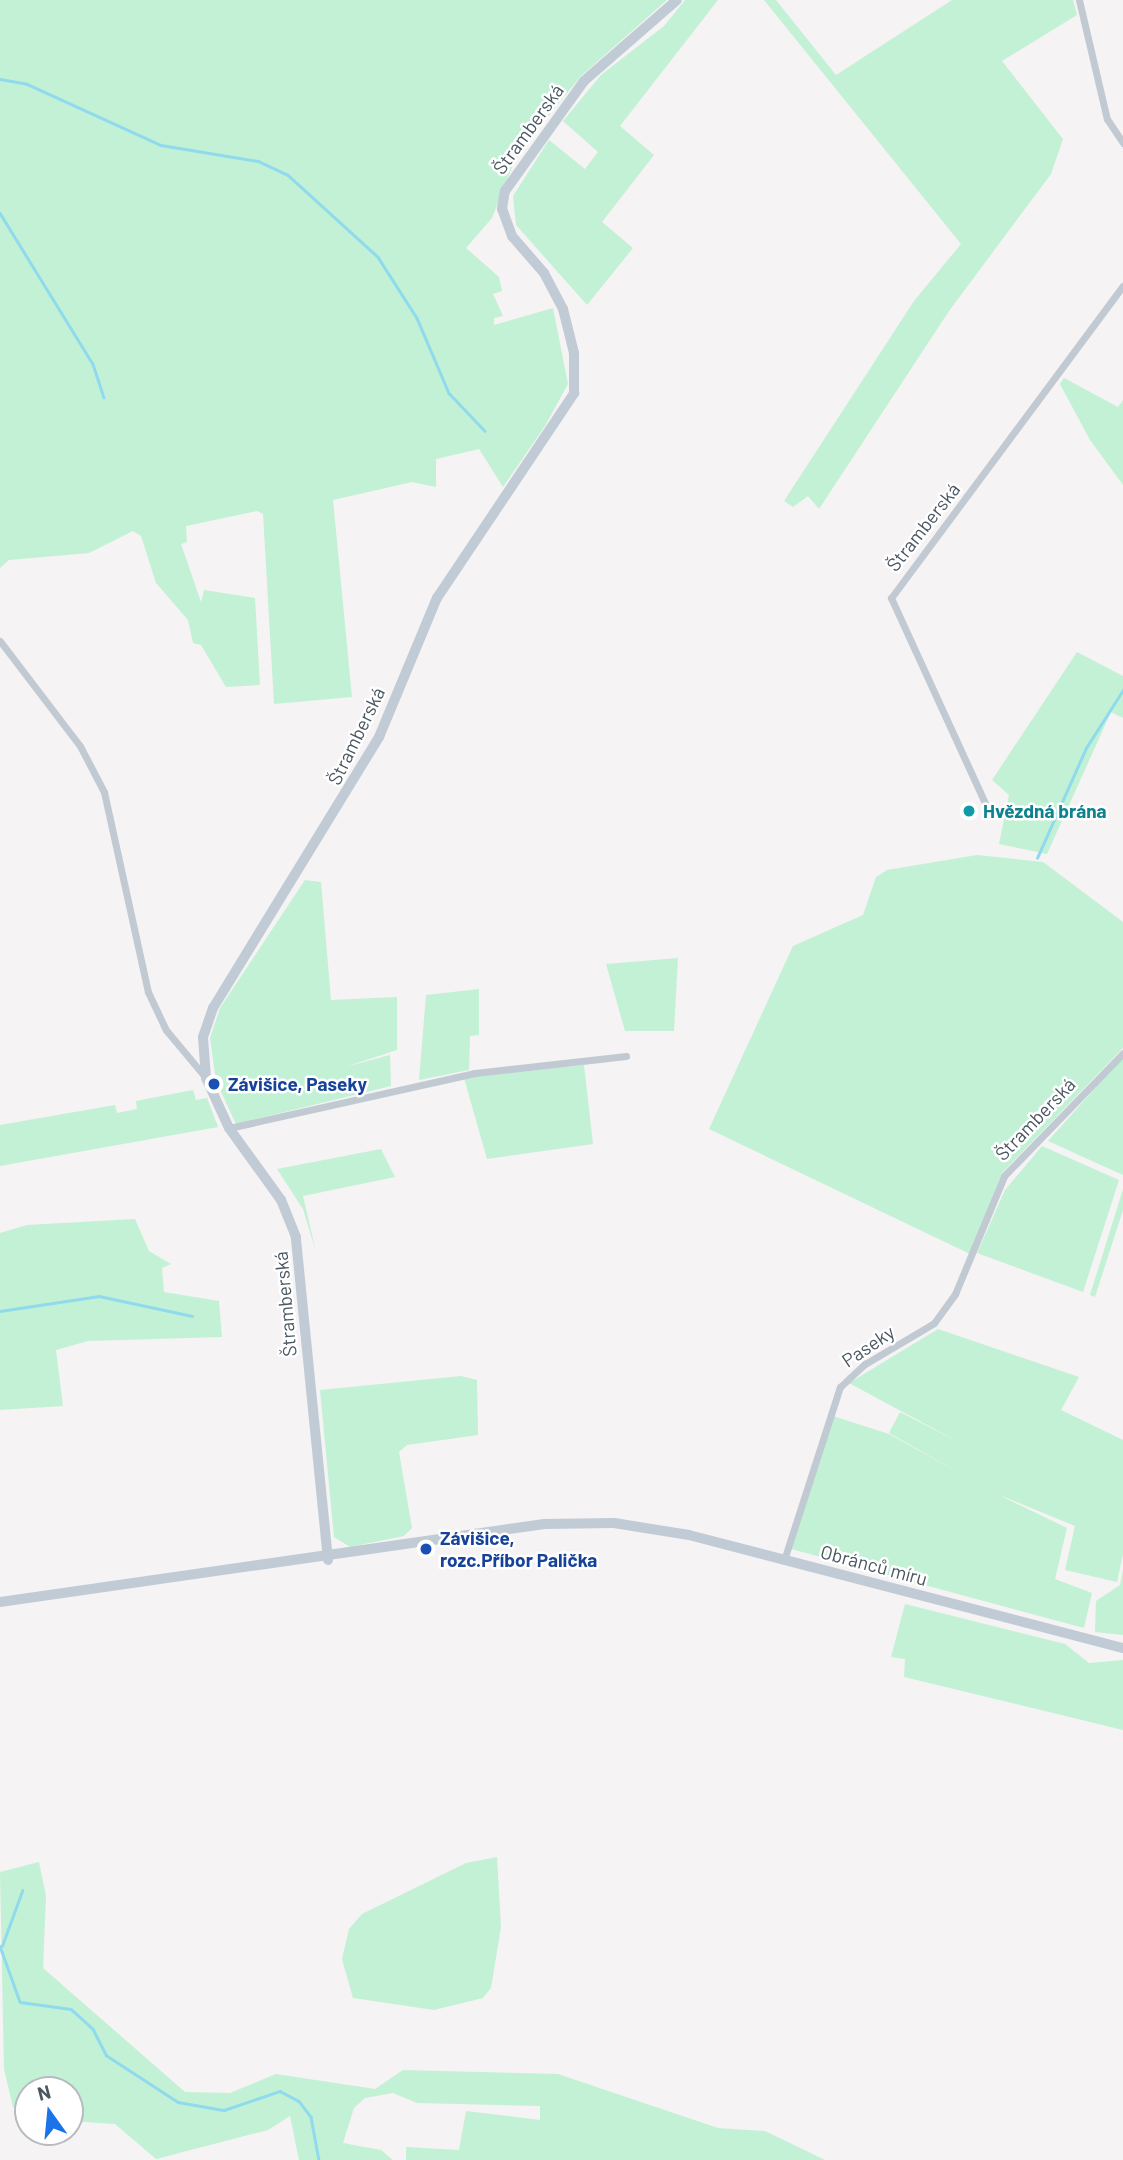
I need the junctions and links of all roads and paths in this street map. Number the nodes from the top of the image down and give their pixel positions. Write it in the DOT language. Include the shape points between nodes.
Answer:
graph roads {
  1 [pos="677,0"];
  2 [pos="1079,0"];
  3 [pos="1123,143"];
  4 [pos="1123,286"];
  5 [pos="0,641"];
  6 [pos="990,814"];
  7 [pos="1123,1053"];
  8 [pos="626,1056"];
  9 [pos="206,1078"];
  10 [pos="229,1128"];
  11 [pos="972,1257"];
  12 [pos="328,1560"];
  13 [pos="784,1560"];
  14 [pos="0,1602"];
  15 [pos="1123,1648"];
  1 -- 9 [label="street, Štramberská" via="584,81 505,191 502,209 512,236 544,273 565,316 574,393 438,598 363,767 213,1008 202,1051"];
  2 -- 3 [label="street" via="1107,118"];
  4 -- 6 [label="street, Štramberská" via="891,598"];
  5 -- 9 [label="street" via="80,746 104,792 148,992 166,1030"];
  7 -- 11 [label="street, Štramberská" via="1004,1176"];
  8 -- 10 [label="street" via="475,1073"];
  9 -- 10 [label="street, Štramberská"];
  10 -- 12 [label="street, Štramberská" via="281,1200 296,1237"];
  11 -- 13 [label="street, Paseky" via="934,1323 865,1364 840,1387"];
  12 -- 13 [label="street, Obránců míru" via="544,1524 614,1523"];
  12 -- 14 [label="street, Obránců míru"];
  13 -- 15 [label="street, Obránců míru"];
}
